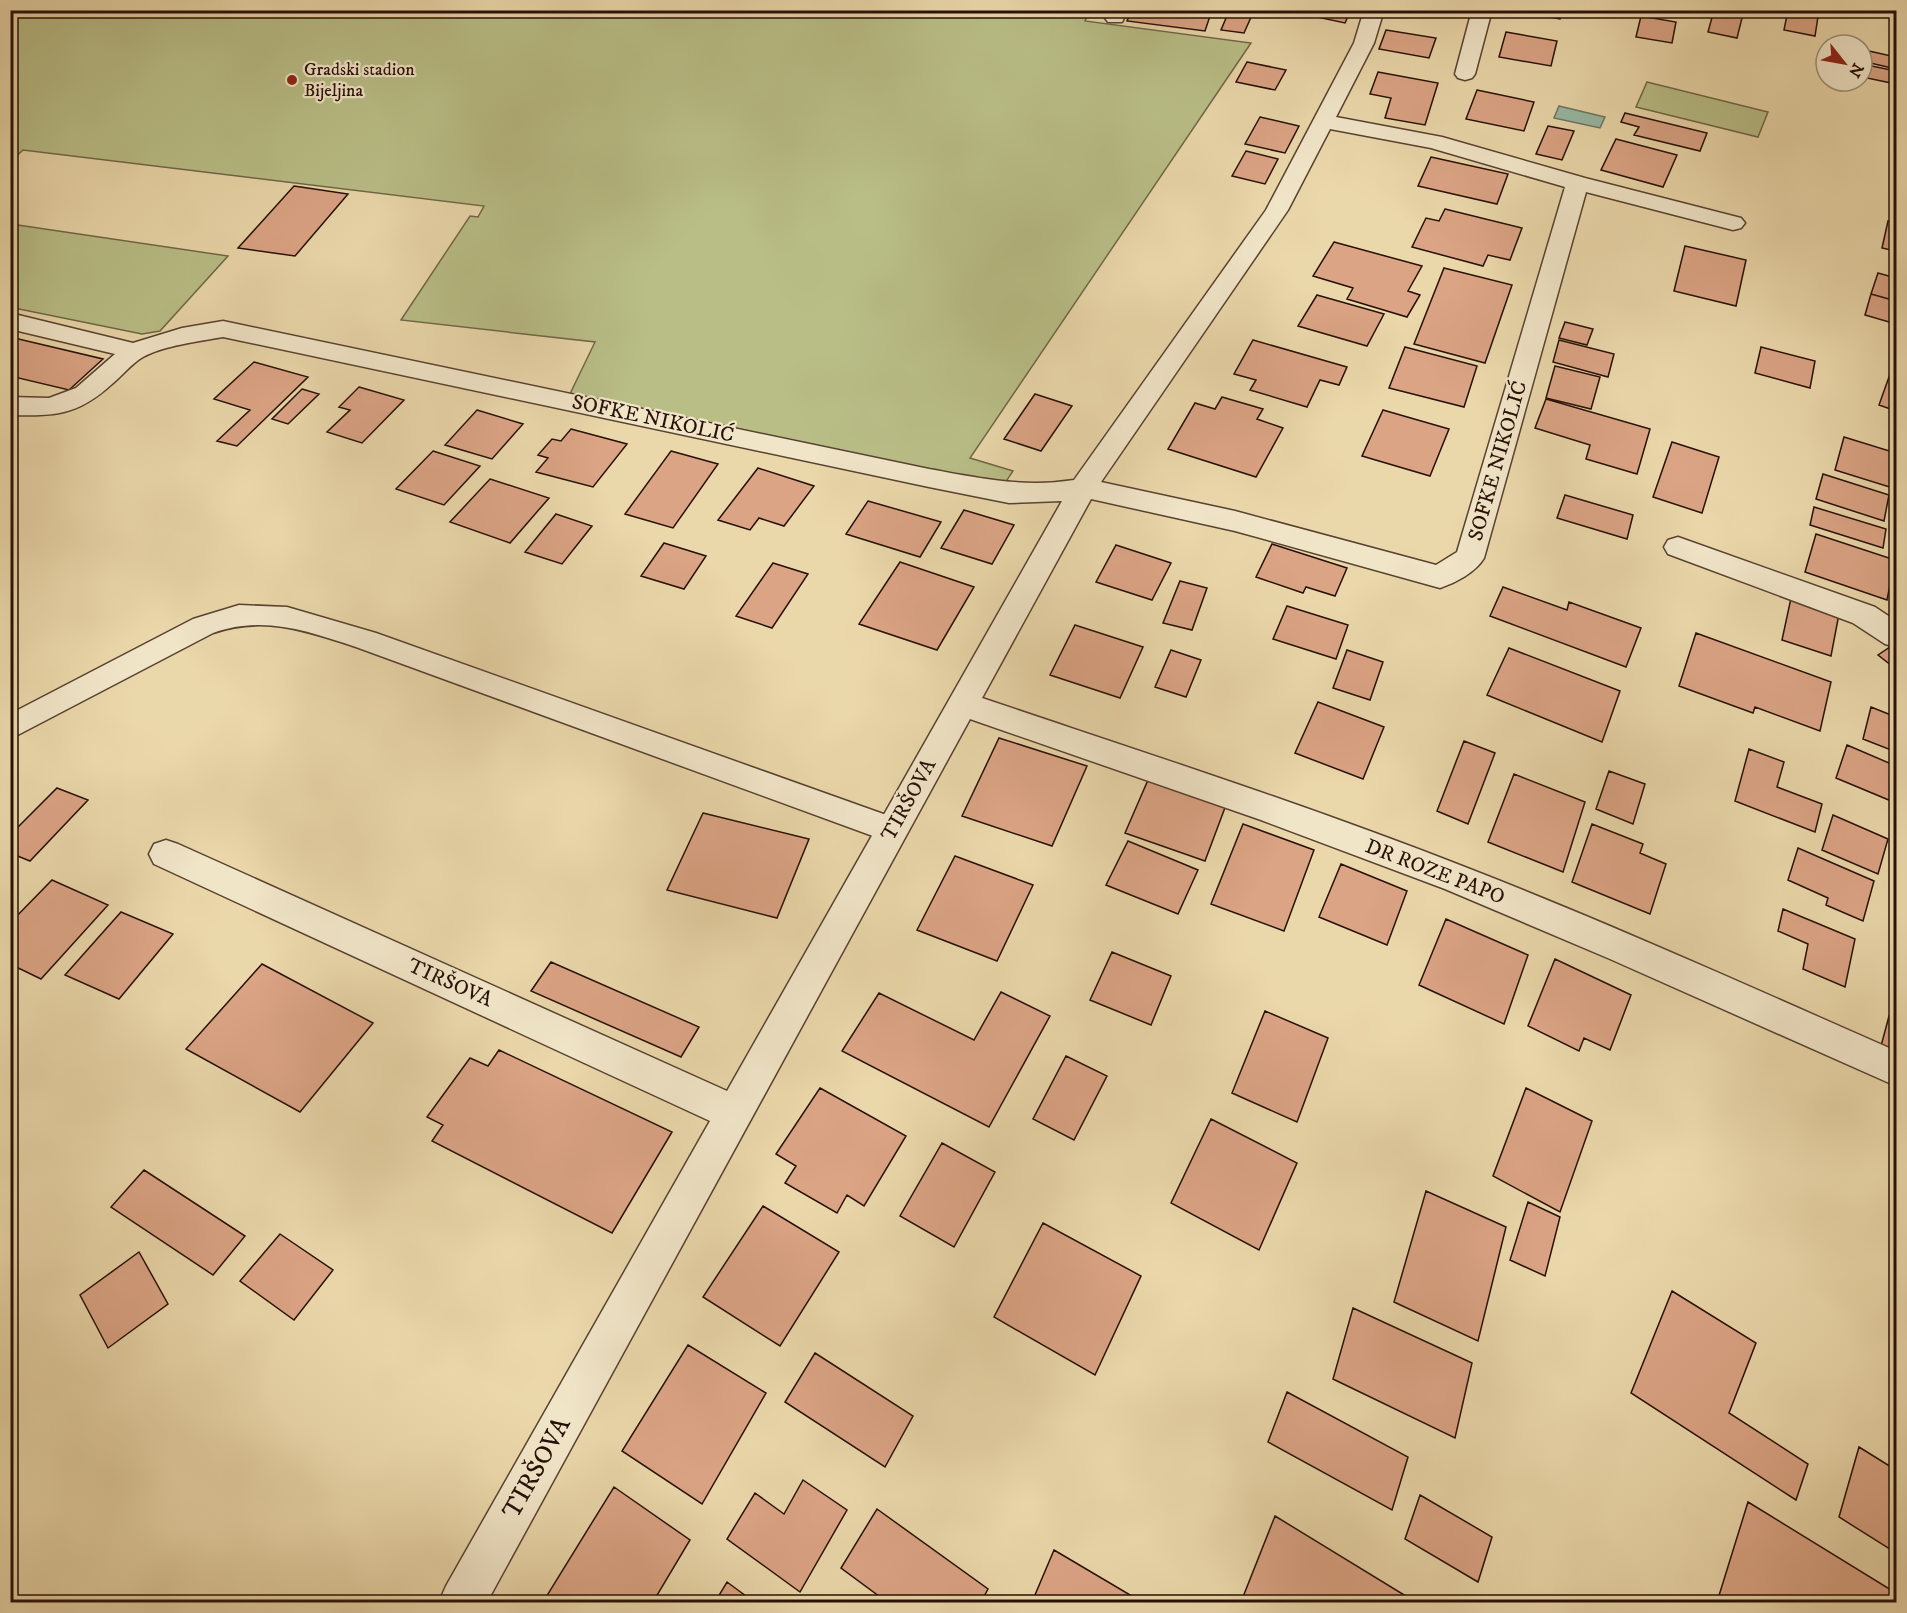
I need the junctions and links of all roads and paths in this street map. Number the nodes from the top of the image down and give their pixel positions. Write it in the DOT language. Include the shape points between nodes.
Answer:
graph roads {
  1 [pos="1374,10"];
  2 [pos="1482,10"];
  3 [pos="1465,74"];
  4 [pos="1322,121"];
  5 [pos="1577,183"];
  6 [pos="1733,223"];
  7 [pos="10,321"];
  8 [pos="134,351"];
  9 [pos="10,406"];
  10 [pos="1083,488"];
  11 [pos="1678,547"];
  12 [pos="1896,636"];
  13 [pos="963,704"];
  14 [pos="10,728"];
  15 [pos="892,830"];
  16 [pos="166,854"];
  17 [pos="1896,1069"];
  18 [pos="734,1113"];
  19 [pos="462,1602"];
  1 -- 4 [label="street" via="1364,43"];
  2 -- 3 [label="street"];
  4 -- 5 [label="street" via="1434,142"];
  4 -- 10 [label="street" via="1277,210"];
  5 -- 6 [label="street"];
  5 -- 10 [label="street, SOFKE NIKOLIĆ" via="1470,558 1440,577 1235,521"];
  7 -- 8 [label="street"];
  8 -- 9 [label="street" via="85,394 52,407"];
  8 -- 10 [label="street, SOFKE NIKOLIĆ" via="182,336 223,329 1009,493"];
  10 -- 13 [label="street, TIRŠOVA"];
  11 -- 12 [label="street" via="1864,615"];
  13 -- 15 [label="street, TIRŠOVA"];
  13 -- 17 [label="street, DR ROZE PAPO" via="1457,879"];
  14 -- 15 [label="lane" via="203,626 238,615 301,618"];
  15 -- 18 [label="street, TIRŠOVA"];
  16 -- 18 [label="street, TIRŠOVA"];
  18 -- 19 [label="street, TIRŠOVA"];
}
